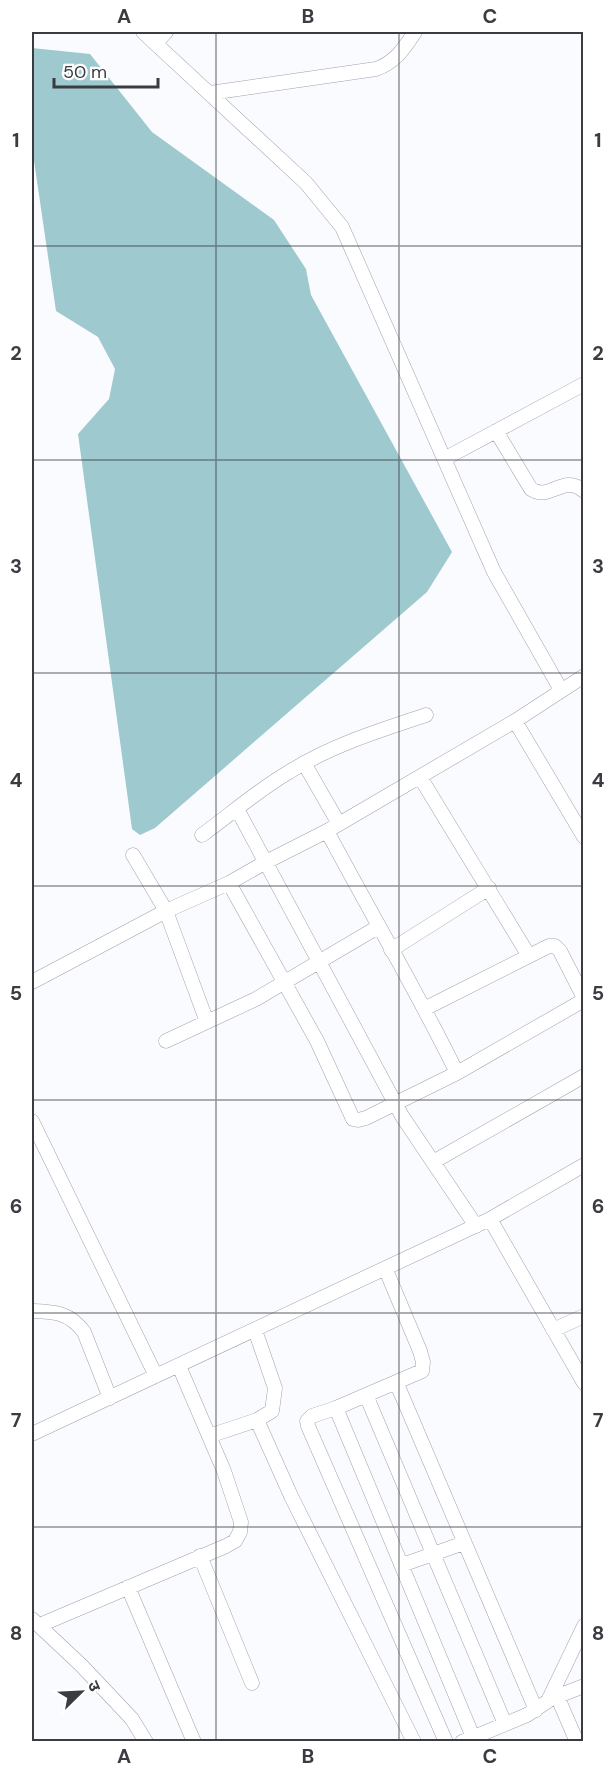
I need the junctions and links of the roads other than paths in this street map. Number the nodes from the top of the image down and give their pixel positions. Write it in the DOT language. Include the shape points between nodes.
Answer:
graph roads {
  1 [pos="143,32"];
  2 [pos="166,32"];
  3 [pos="407,36"];
  4 [pos="156,43"];
  5 [pos="210,93"];
  6 [pos="583,387"];
  7 [pos="496,431"];
  8 [pos="444,459"];
  9 [pos="584,491"];
  10 [pos="584,676"];
  11 [pos="561,690"];
  12 [pos="426,715"];
  13 [pos="515,721"];
  14 [pos="304,764"];
  15 [pos="420,777"];
  16 [pos="237,809"];
  17 [pos="339,824"];
  18 [pos="327,831"];
  19 [pos="202,835"];
  20 [pos="584,837"];
  21 [pos="133,855"];
  22 [pos="266,862"];
  23 [pos="229,883"];
  24 [pos="489,888"];
  25 [pos="166,910"];
  26 [pos="378,927"];
  27 [pos="391,950"];
  28 [pos="529,956"];
  29 [pos="318,961"];
  30 [pos="32,982"];
  31 [pos="284,982"];
  32 [pos="584,999"];
  33 [pos="426,1008"];
  34 [pos="207,1022"];
  35 [pos="165,1041"];
  36 [pos="457,1073"];
  37 [pos="584,1076"];
  38 [pos="396,1102"];
  39 [pos="32,1121"];
  40 [pos="433,1162"];
  41 [pos="584,1165"];
  42 [pos="490,1219"];
  43 [pos="476,1226"];
  44 [pos="386,1270"];
  45 [pos="32,1311"];
  46 [pos="584,1316"];
  47 [pos="255,1330"];
  48 [pos="553,1330"];
  49 [pos="179,1366"];
  50 [pos="156,1376"];
  51 [pos="584,1383"];
  52 [pos="396,1384"];
  53 [pos="366,1395"];
  54 [pos="110,1398"];
  55 [pos="336,1408"];
  56 [pos="257,1420"];
  57 [pos="32,1434"];
  58 [pos="209,1436"];
  59 [pos="464,1543"];
  60 [pos="433,1553"];
  61 [pos="200,1556"];
  62 [pos="402,1565"];
  63 [pos="128,1587"];
  64 [pos="36,1622"];
  65 [pos="584,1626"];
  66 [pos="252,1683"];
  67 [pos="584,1686"];
  68 [pos="556,1693"];
  69 [pos="536,1710"];
  70 [pos="505,1724"];
  71 [pos="466,1740"];
  72 [pos="146,1742"];
  73 [pos="194,1742"];
  74 [pos="414,1742"];
  75 [pos="446,1742"];
  76 [pos="577,1742"];
  1 -- 4 [label="street"];
  2 -- 4 [label="street"];
  3 -- 5 [label="street" via="389,63 368,70"];
  4 -- 5 [label="street"];
  5 -- 8 [label="street" via="306,183 342,227"];
  6 -- 7 [label="street"];
  7 -- 8 [label="street"];
  7 -- 9 [label="street" via="525,482 537,492 546,493 569,484"];
  8 -- 11 [label="street" via="494,572"];
  10 -- 11 [label="street"];
  11 -- 13 [label="street"];
  12 -- 14 [label="street"];
  13 -- 15 [label="street"];
  13 -- 20 [label="street"];
  14 -- 16 [label="street"];
  14 -- 17 [label="street"];
  15 -- 17 [label="street"];
  15 -- 24 [label="street"];
  16 -- 19 [label="street"];
  16 -- 22 [label="street"];
  17 -- 18 [label="street"];
  18 -- 22 [label="street"];
  18 -- 26 [label="street"];
  21 -- 25 [label="street"];
  22 -- 23 [label="street"];
  22 -- 29 [label="street"];
  23 -- 25 [label="street"];
  23 -- 31 [label="street"];
  24 -- 27 [label="street"];
  24 -- 28 [label="street"];
  25 -- 30 [label="street"];
  25 -- 34 [label="street"];
  26 -- 27 [label="street"];
  26 -- 29 [label="street"];
  27 -- 33 [label="street"];
  28 -- 32 [label="street" via="555,946"];
  28 -- 33 [label="street"];
  29 -- 31 [label="street"];
  29 -- 38 [label="street"];
  31 -- 34 [label="street"];
  31 -- 38 [label="street" via="353,1119 366,1118"];
  32 -- 36 [label="street"];
  33 -- 36 [label="street"];
  34 -- 35 [label="street"];
  36 -- 38 [label="street"];
  37 -- 40 [label="street"];
  38 -- 40 [label="street"];
  39 -- 50 [label="street"];
  40 -- 43 [label="street"];
  41 -- 42 [label="street"];
  42 -- 43 [label="street"];
  42 -- 48 [label="street"];
  43 -- 44 [label="street"];
  44 -- 47 [label="street"];
  44 -- 52 [label="street" via="423,1362 422,1371"];
  45 -- 54 [label="street" via="56,1312 77,1323"];
  46 -- 48 [label="street"];
  47 -- 49 [label="street"];
  47 -- 56 [label="street" via="275,1388 272,1411"];
  48 -- 51 [label="street"];
  49 -- 50 [label="street"];
  49 -- 58 [label="street"];
  50 -- 54 [label="street"];
  52 -- 53 [label="street"];
  52 -- 59 [label="street"];
  53 -- 55 [label="street"];
  53 -- 60 [label="street"];
  54 -- 57 [label="street"];
  55 -- 62 [label="street"];
  55 -- 75 [label="street" via="312,1416 307,1420 308,1426"];
  56 -- 58 [label="street"];
  56 -- 74 [label="street"];
  58 -- 61 [label="street" via="241,1522 235,1541"];
  59 -- 60 [label="street"];
  59 -- 69 [label="street"];
  60 -- 62 [label="street"];
  60 -- 70 [label="street"];
  61 -- 63 [label="street"];
  61 -- 66 [label="street"];
  62 -- 71 [label="street"];
  63 -- 64 [label="street"];
  63 -- 73 [label="street"];
  64 -- 72 [label="street" via="132,1719"];
  65 -- 68 [label="street"];
  67 -- 68 [label="street"];
  68 -- 69 [label="street"];
  68 -- 76 [label="street"];
  69 -- 70 [label="street"];
  70 -- 71 [label="street"];
}
